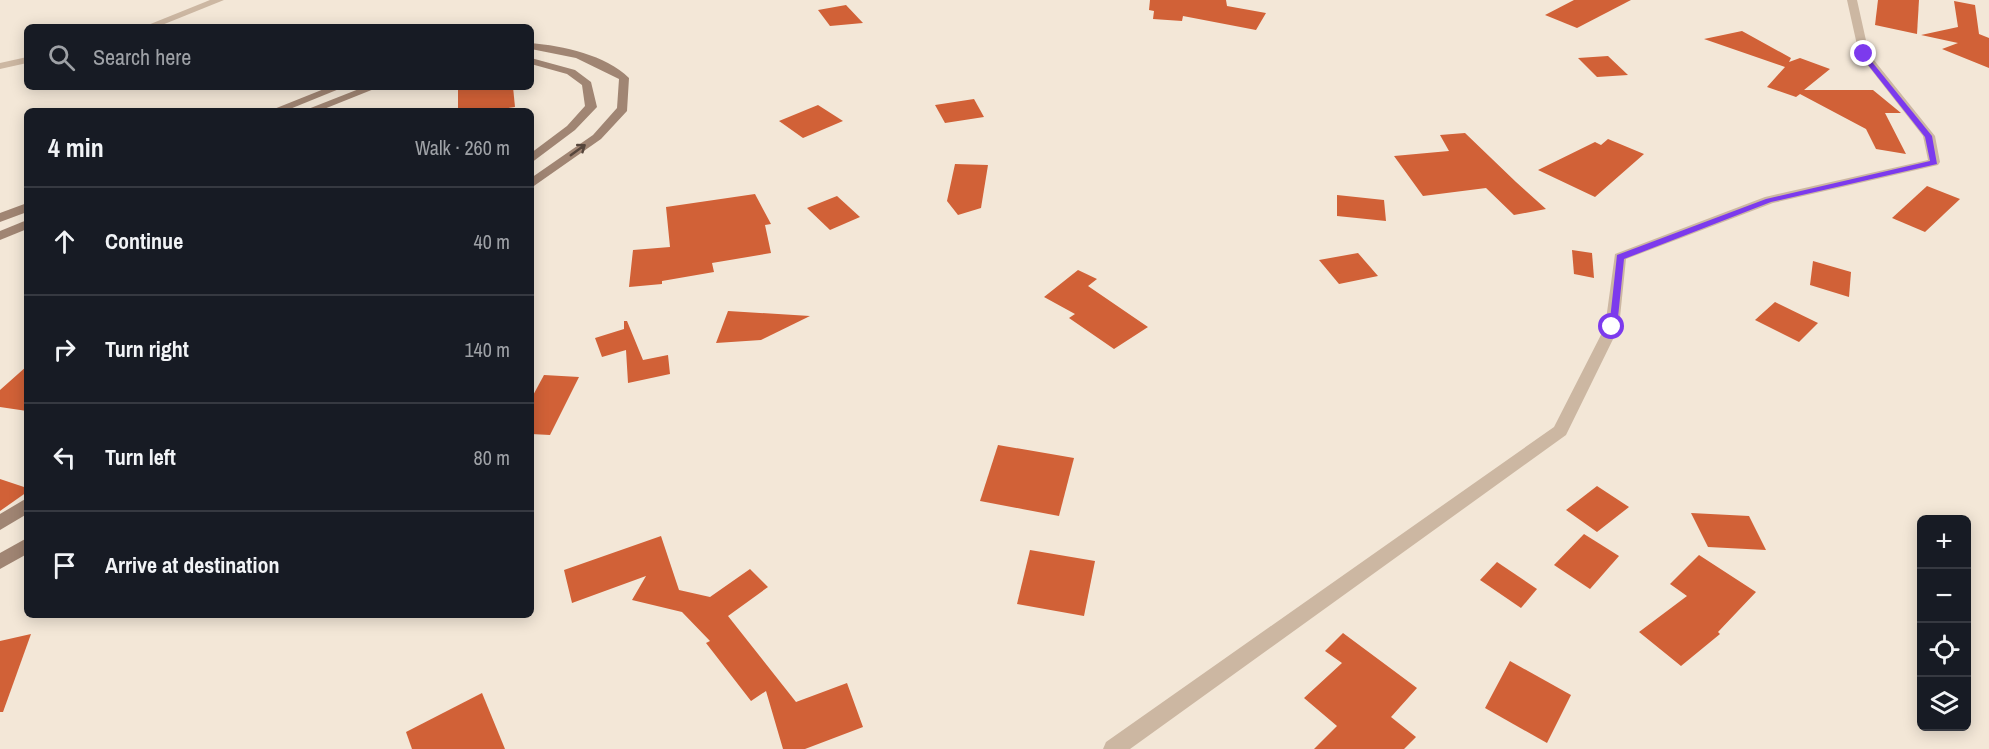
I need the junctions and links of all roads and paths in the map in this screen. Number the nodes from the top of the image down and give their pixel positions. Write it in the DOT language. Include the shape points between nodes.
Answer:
graph roads {
  1 [pos="219,0"];
  2 [pos="1852,0"];
  3 [pos="156,24"];
  4 [pos="534,46"];
  5 [pos="24,61"];
  6 [pos="534,62"];
  7 [pos="0,66"];
  8 [pos="331,90"];
  9 [pos="366,90"];
  10 [pos="283,108"];
  11 [pos="317,108"];
  12 [pos="534,157"];
  13 [pos="534,182"];
  14 [pos="24,208"];
  15 [pos="0,218"];
  16 [pos="24,225"];
  17 [pos="0,236"];
  18 [pos="24,507"];
  19 [pos="0,523"];
  20 [pos="24,547"];
  21 [pos="0,562"];
  22 [pos="1113,749"];
  1 -- 3 [label="street"];
  2 -- 22 [label="street" via="1864,54 1929,136 1934,162 1768,200 1620,257 1612,327 1560,431"];
  13 -- 4 [label="street, one-way" via="597,137 623,110 624,78 599,62 559,49"];
  5 -- 7 [label="street"];
  6 -- 12 [label="street" via="571,72 587,84 591,107"];
  8 -- 10 [label="street"];
  9 -- 11 [label="street"];
  14 -- 15 [label="street"];
  16 -- 17 [label="street"];
  18 -- 19 [label="street"];
  20 -- 21 [label="street"];
}
